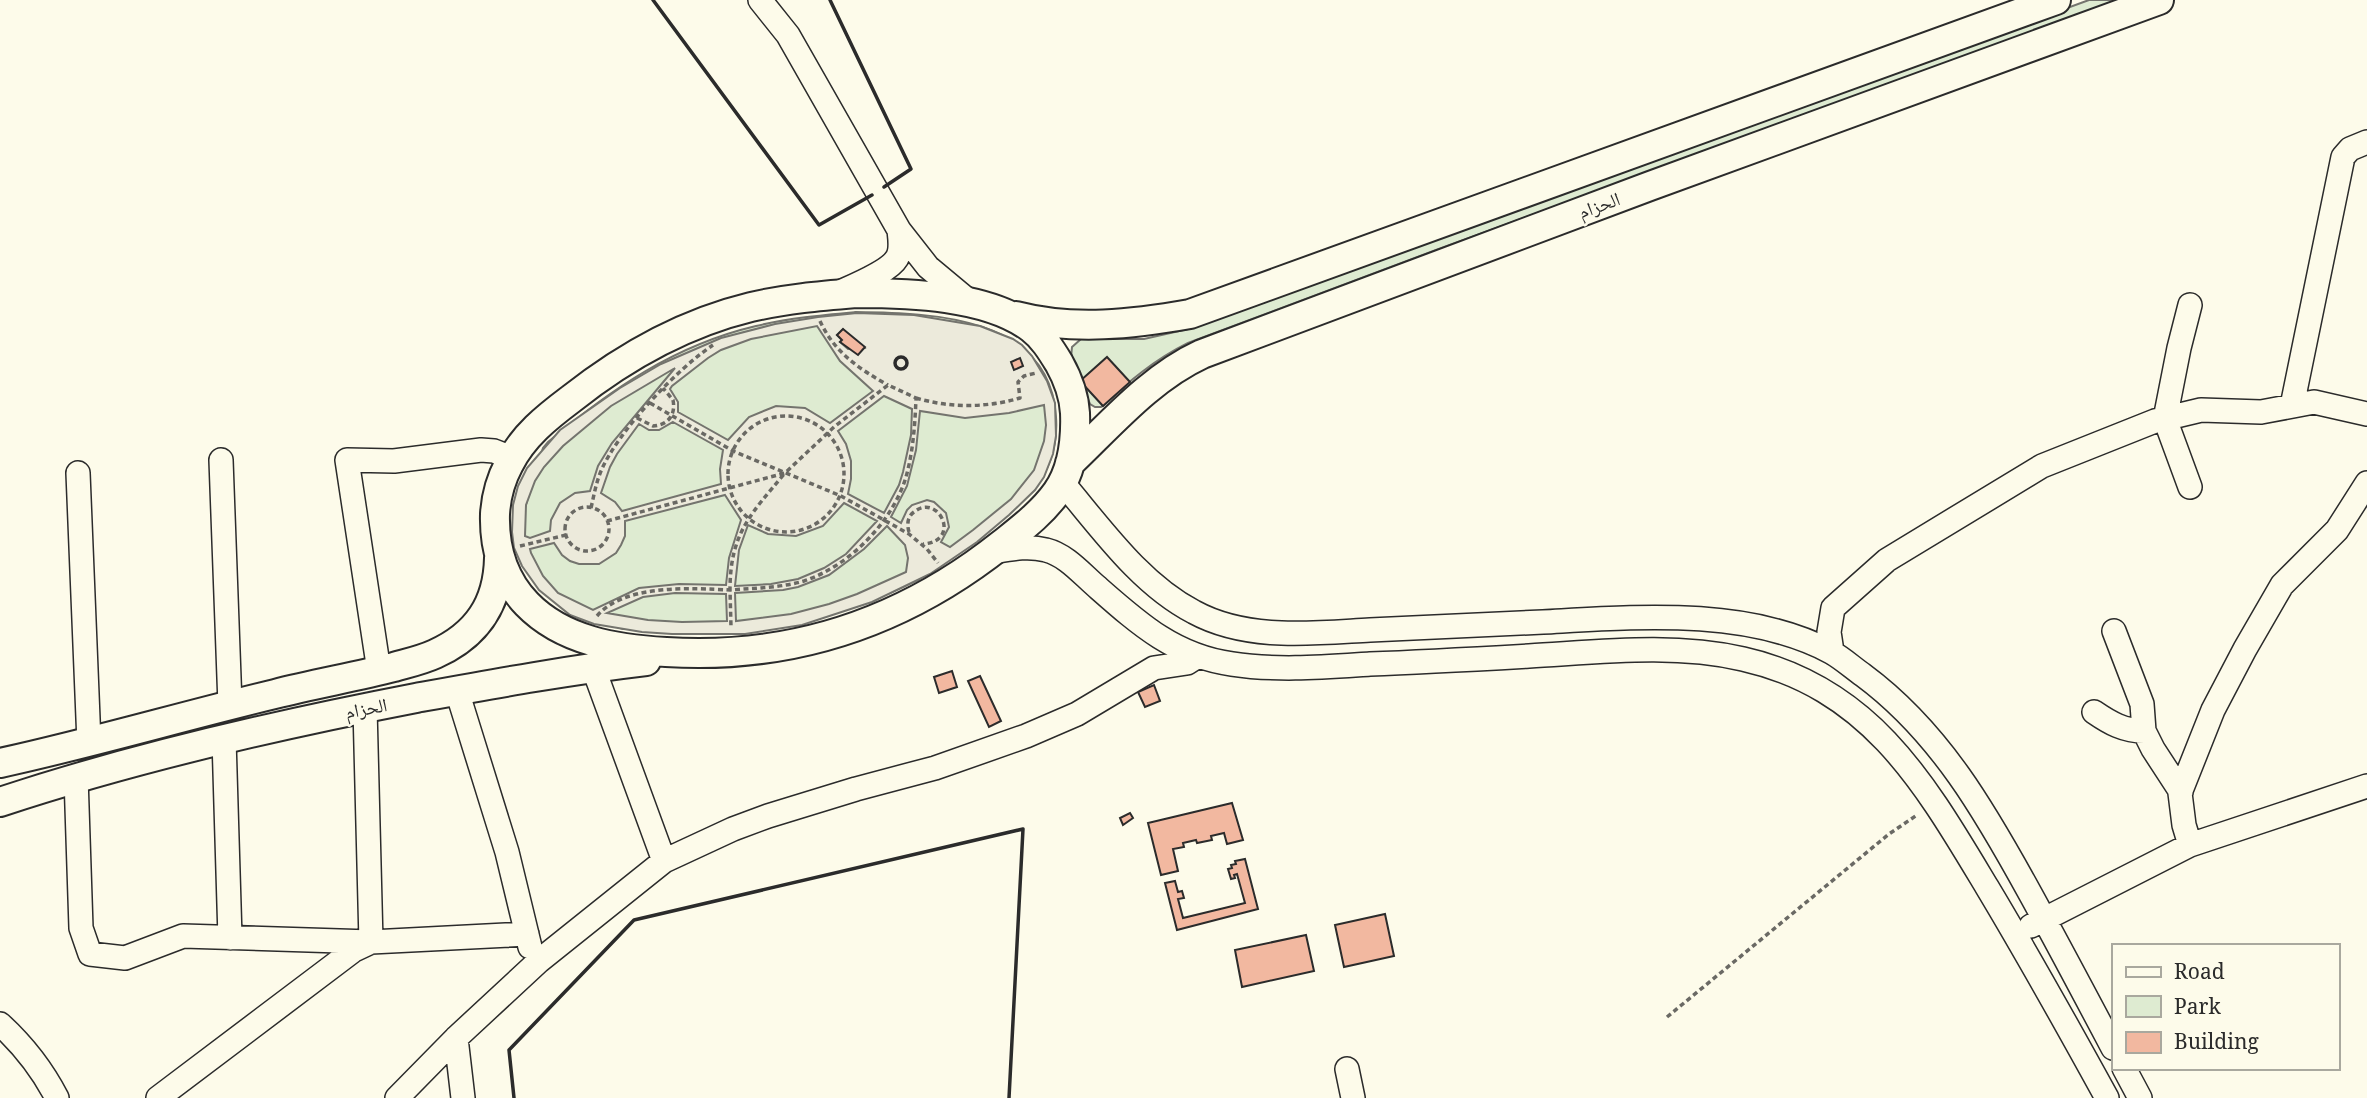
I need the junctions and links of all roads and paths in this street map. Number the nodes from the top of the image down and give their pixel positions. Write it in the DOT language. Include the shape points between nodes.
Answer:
graph roads {
  1 [pos="760,0"];
  2 [pos="779,0"];
  3 [pos="2056,0"];
  4 [pos="2159,0"];
  5 [pos="801,57"];
  6 [pos="2367,142"];
  7 [pos="899,230"];
  8 [pos="974,304"];
  9 [pos="2190,304"];
  10 [pos="832,307"];
  11 [pos="1002,312"];
  12 [pos="720,343"];
  13 [pos="713,345"];
  14 [pos="685,357"];
  15 [pos="1031,365"];
  16 [pos="888,385"];
  17 [pos="663,388"];
  18 [pos="916,398"];
  19 [pos="650,403"];
  20 [pos="2292,406"];
  21 [pos="2367,414"];
  22 [pos="672,415"];
  23 [pos="638,418"];
  24 [pos="2165,419"];
  25 [pos="827,432"];
  26 [pos="733,451"];
  27 [pos="512,458"];
  28 [pos="221,460"];
  29 [pos="78,473"];
  30 [pos="785,473"];
  31 [pos="1066,473"];
  32 [pos="2367,483"];
  33 [pos="730,487"];
  34 [pos="2190,487"];
  35 [pos="841,496"];
  36 [pos="591,508"];
  37 [pos="748,517"];
  38 [pos="884,520"];
  39 [pos="607,521"];
  40 [pos="909,534"];
  41 [pos="566,535"];
  42 [pos="922,544"];
  43 [pos="513,549"];
  44 [pos="992,552"];
  45 [pos="944,566"];
  46 [pos="926,568"];
  47 [pos="730,590"];
  48 [pos="608,620"];
  49 [pos="723,628"];
  50 [pos="2114,631"];
  51 [pos="736,635"];
  52 [pos="1832,652"];
  53 [pos="1198,656"];
  54 [pos="593,667"];
  55 [pos="379,671"];
  56 [pos="457,691"];
  57 [pos="230,705"];
  58 [pos="365,708"];
  59 [pos="2094,712"];
  60 [pos="2144,731"];
  61 [pos="224,739"];
  62 [pos="89,743"];
  63 [pos="0,763"];
  64 [pos="76,777"];
  65 [pos="2367,786"];
  66 [pos="2181,792"];
  67 [pos="0,802"];
  68 [pos="1936,802"];
  69 [pos="2190,845"];
  70 [pos="664,861"];
  71 [pos="2044,919"];
  72 [pos="527,934"];
  73 [pos="2016,934"];
  74 [pos="230,938"];
  75 [pos="371,942"];
  76 [pos="534,966"];
  77 [pos="1667,1017"];
  78 [pos="0,1024"];
  79 [pos="456,1038"];
  80 [pos="2112,1046"];
  81 [pos="1346,1069"];
  82 [pos="2125,1070"];
  83 [pos="57,1098"];
  84 [pos="158,1098"];
  85 [pos="397,1098"];
  86 [pos="463,1098"];
  87 [pos="1353,1098"];
  88 [pos="2107,1098"];
  89 [pos="2140,1098"];
  1 -- 5 [label="street"];
  2 -- 5 [label="street"];
  3 -- 11 [label="main road, الحزام" via="1190,314 1077,324 1034,321"];
  4 -- 31 [label="main road, الحزام" via="1202,354 1182,363 1133,401"];
  5 -- 7 [label="street"];
  6 -- 20 [label="street" via="2343,157"];
  7 -- 8 [label="street" via="928,267"];
  7 -- 10 [label="street" via="897,259"];
  8 -- 10 [label="main road" via="874,293"];
  8 -- 11 [label="main road"];
  9 -- 24 [label="street"];
  10 -- 16 [label="path" via="817,321 832,342 869,375"];
  10 -- 27 [label="main road" via="794,299 749,308 649,346 601,375 554,412"];
  11 -- 31 [label="main road" via="1036,333 1066,375 1076,426"];
  12 -- 13 [label="path"];
  13 -- 14 [label="path"];
  13 -- 17 [label="path"];
  15 -- 18 [label="path" via="1036,374 1024,376 1018,382 1020,398 1007,402 962,406"];
  16 -- 18 [label="path"];
  16 -- 25 [label="path"];
  17 -- 19 [label="path"];
  17 -- 22 [label="path" via="673,400"];
  18 -- 38 [label="path" via="905,481"];
  19 -- 22 [label="path"];
  19 -- 23 [label="path"];
  20 -- 21 [label="street" via="2314,402"];
  20 -- 24 [label="street" via="2261,412 2201,410"];
  22 -- 23 [label="path" via="666,423 653,426"];
  22 -- 26 [label="path"];
  23 -- 36 [label="path" via="601,470"];
  24 -- 34 [label="street"];
  24 -- 52 [label="street" via="2042,466 1887,560 1833,608"];
  25 -- 26 [label="path" via="803,418 784,415 748,429"];
  25 -- 30 [label="path"];
  25 -- 35 [label="path" via="843,457"];
  26 -- 30 [label="path"];
  26 -- 33 [label="path"];
  27 -- 43 [label="main road" via="496,507 495,532"];
  27 -- 55 [label="street" via="481,450 394,461 346,460"];
  28 -- 57 [label="street"];
  29 -- 62 [label="street"];
  30 -- 33 [label="path"];
  30 -- 35 [label="path"];
  30 -- 37 [label="path"];
  31 -- 44 [label="main road, الحزام" via="1054,496"];
  31 -- 52 [label="street" via="1137,569 1172,600 1226,625 1290,634 1628,617 1718,620 1781,632"];
  32 -- 66 [label="street" via="2337,530 2282,585 2213,710"];
  33 -- 37 [label="path"];
  33 -- 39 [label="path"];
  35 -- 37 [label="path" via="815,525 797,531 759,526"];
  35 -- 38 [label="path"];
  36 -- 39 [label="path"];
  36 -- 41 [label="path" via="572,513"];
  37 -- 47 [label="path" via="734,549"];
  38 -- 40 [label="path"];
  38 -- 47 [label="path" via="831,569 780,586"];
  39 -- 41 [label="path" via="608,536 598,548 575,547"];
  40 -- 42 [label="path"];
  40 -- 42 [label="path" via="908,521 914,511 936,510 944,520 943,533 935,542"];
  41 -- 43 [label="path"];
  42 -- 45 [label="path"];
  43 -- 51 [label="main road" via="509,581 524,602 569,634 620,648 677,653"];
  43 -- 55 [label="main road, الحزام" via="491,605 466,634 436,654"];
  44 -- 45 [label="main road, الحزام"];
  44 -- 53 [label="street" via="1030,547 1057,554 1160,639"];
  45 -- 46 [label="path"];
  45 -- 51 [label="main road, الحزام" via="898,611 843,631 795,643"];
  47 -- 48 [label="path" via="649,591 594,616"];
  47 -- 51 [label="path"];
  49 -- 51 [label="path"];
  50 -- 60 [label="street" via="2142,704"];
  51 -- 54 [label="main road, الحزام"];
  52 -- 71 [label="street" via="1929,735 1968,786"];
  53 -- 68 [label="street" via="1232,664 1301,668 1652,650 1744,659 1794,675 1845,703 1889,744"];
  53 -- 70 [label="street" via="1187,663 1154,668 1077,714 1026,736 935,768 768,816"];
  54 -- 56 [label="main road, الحزام"];
  54 -- 70 [label="street"];
  55 -- 57 [label="main road, الحزام"];
  56 -- 58 [label="main road, الحزام"];
  56 -- 72 [label="street"];
  57 -- 62 [label="main road, الحزام"];
  58 -- 61 [label="main road, الحزام"];
  58 -- 75 [label="street"];
  59 -- 60 [label="street" via="2129,731"];
  60 -- 66 [label="street"];
  61 -- 64 [label="main road, الحزام"];
  61 -- 74 [label="street"];
  62 -- 63 [label="main road, الحزام"];
  64 -- 67 [label="main road, الحزام"];
  64 -- 74 [label="street" via="81,928 90,954 125,958 183,936"];
  65 -- 69 [label="street"];
  66 -- 69 [label="street"];
  68 -- 73 [label="street"];
  68 -- 77 [label="path" via="1889,834"];
  69 -- 71 [label="street"];
  70 -- 76 [label="street"];
  71 -- 73 [label="street"];
  71 -- 80 [label="street"];
  72 -- 75 [label="street"];
  72 -- 76 [label="street"];
  73 -- 88 [label="street"];
  74 -- 75 [label="street"];
  75 -- 84 [label="street" via="354,950"];
  76 -- 79 [label="street"];
  78 -- 83 [label="street" via="15,1037"];
  79 -- 85 [label="street"];
  79 -- 86 [label="street"];
  81 -- 87 [label="street"];
  82 -- 89 [label="street"];
}
